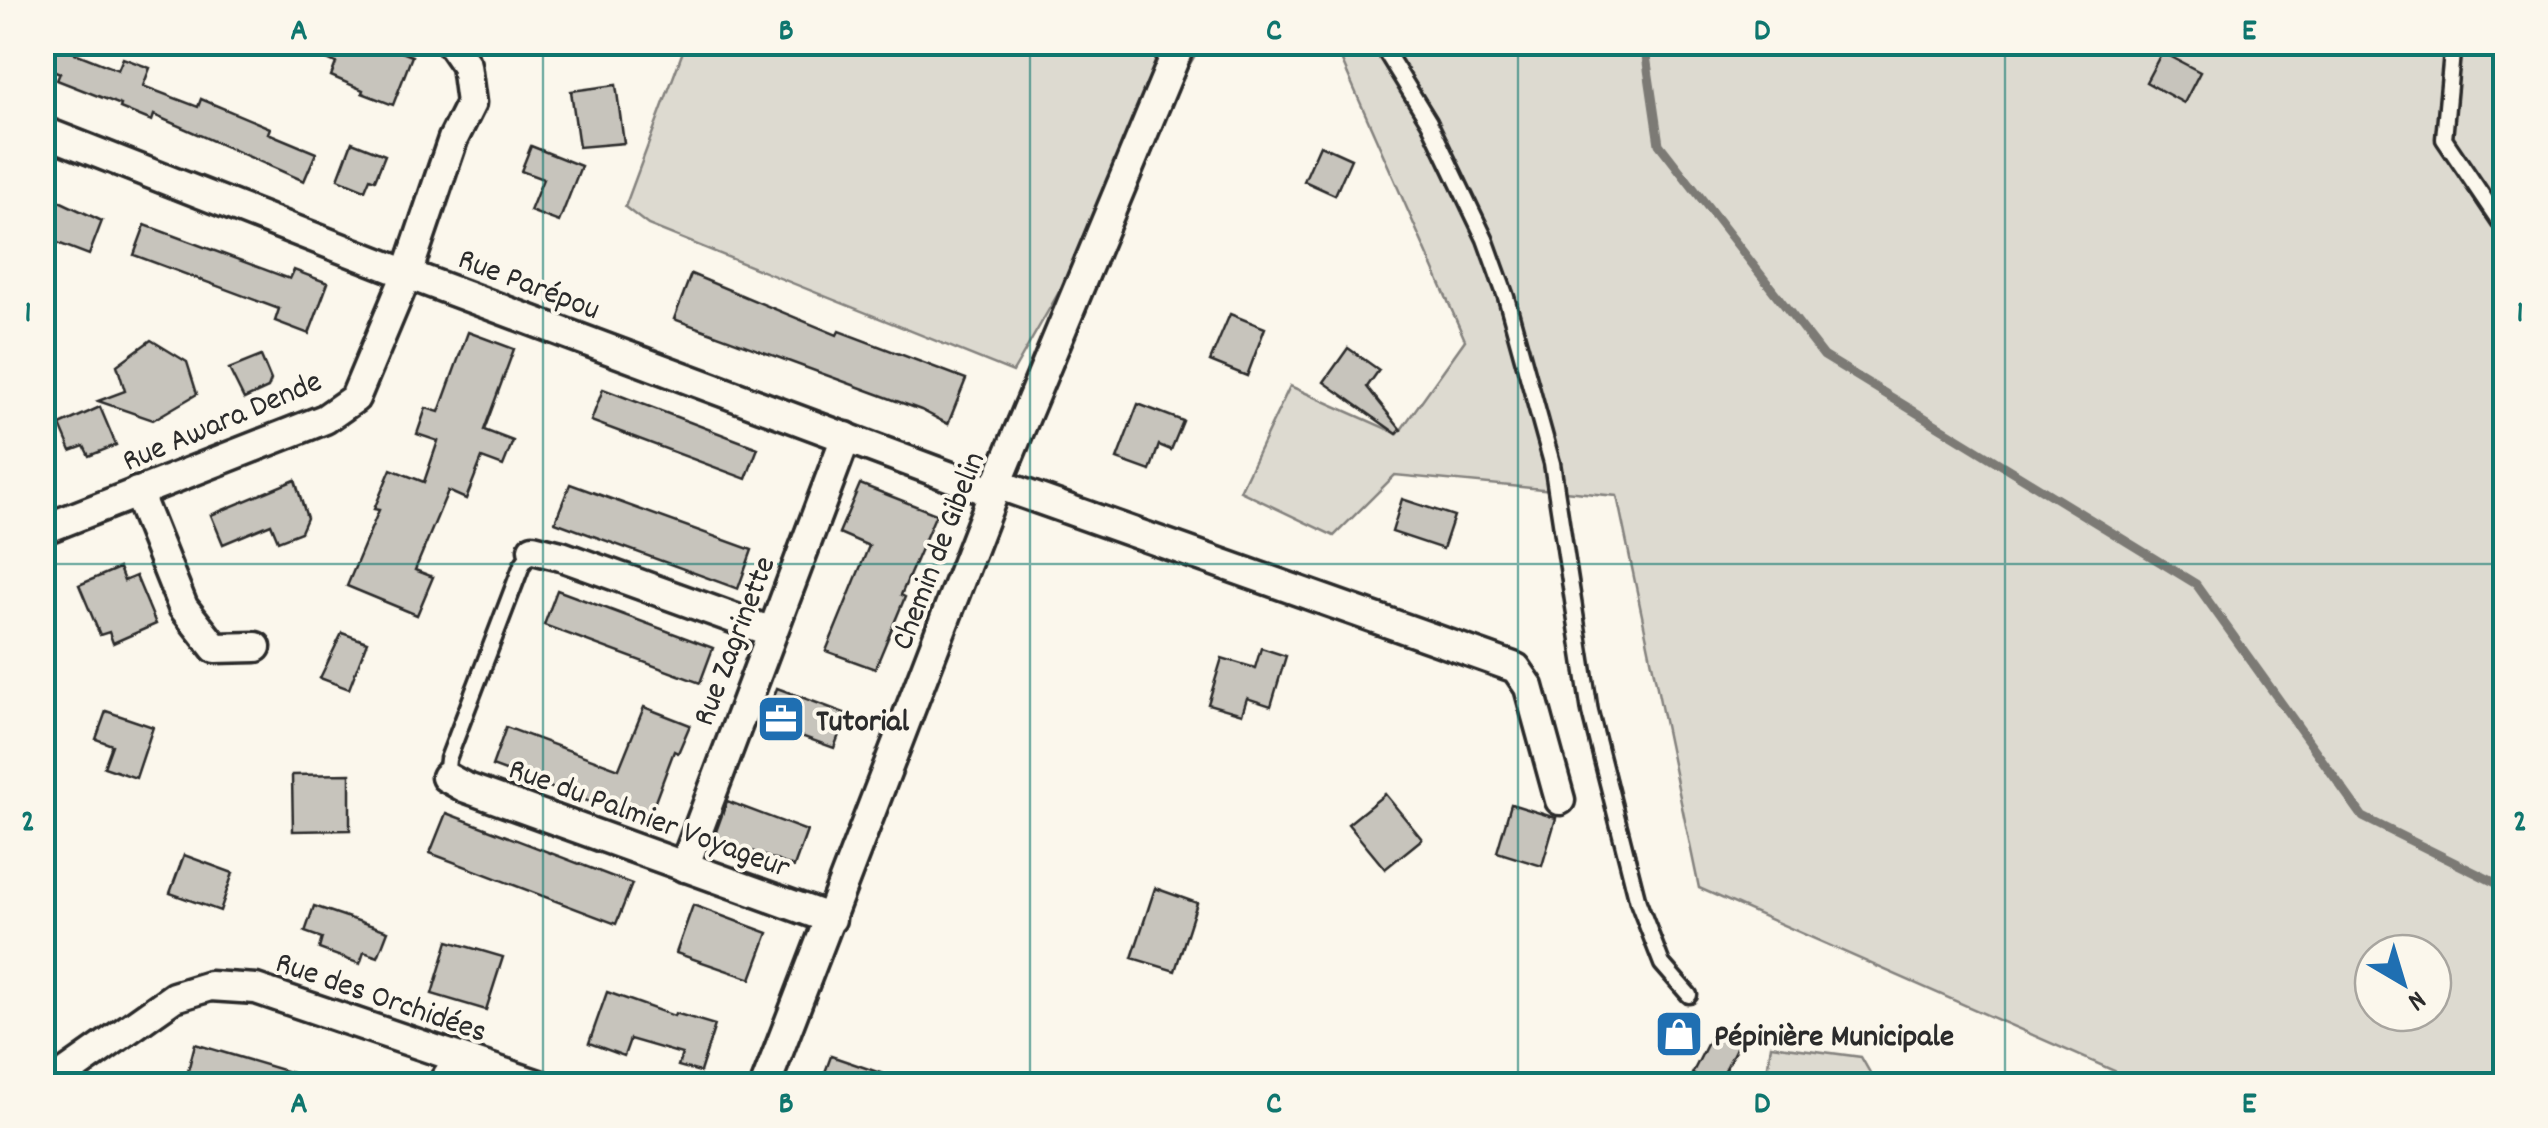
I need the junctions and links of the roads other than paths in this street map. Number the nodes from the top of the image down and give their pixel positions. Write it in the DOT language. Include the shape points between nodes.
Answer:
graph roads {
  1 [pos="450,42"];
  2 [pos="1181,42"];
  3 [pos="1380,42"];
  4 [pos="2453,42"];
  5 [pos="42,131"];
  6 [pos="2506,231"];
  7 [pos="408,274"];
  8 [pos="846,437"];
  9 [pos="996,489"];
  10 [pos="137,492"];
  11 [pos="42,530"];
  12 [pos="533,550"];
  13 [pos="772,632"];
  14 [pos="256,647"];
  15 [pos="446,777"];
  16 [pos="1560,800"];
  17 [pos="684,868"];
  18 [pos="832,918"];
  19 [pos="1689,995"];
  20 [pos="460,1058"];
  21 [pos="46,1084"];
  22 [pos="441,1086"];
  23 [pos="542,1086"];
  24 [pos="765,1086"];
  1 -- 7 [label="street, Rue Awara Dende" via="466,65 472,103 452,139"];
  2 -- 9 [label="street, Chemin de Gibelin"];
  3 -- 19 [label="lane" via="1486,238 1506,297 1552,463 1590,712 1628,864 1662,964"];
  4 -- 6 [label="lane" via="2444,139"];
  5 -- 7 [label="street, Rue Parépou"];
  7 -- 8 [label="street, Rue Parépou"];
  7 -- 10 [label="street, Rue Awara Dende" via="355,398 325,420"];
  8 -- 9 [label="street, Rue Parépou"];
  8 -- 13 [label="street, Rue Zagrinette"];
  9 -- 16 [label="street, Rue Parépou" via="1516,668 1528,688"];
  9 -- 18 [label="street, Chemin de Gibelin"];
  10 -- 11 [label="street, Rue Awara Dende"];
  10 -- 14 [label="street" via="183,607 204,635 215,648"];
  12 -- 13 [label="street"];
  12 -- 15 [label="lane"];
  13 -- 17 [label="street, Rue Zagrinette"];
  15 -- 17 [label="street, Rue du Palmier Voyageur"];
  17 -- 18 [label="street, Rue du Palmier Voyageur"];
  18 -- 24 [label="street, Chemin de Gibelin"];
  20 -- 21 [label="street, Rue des Orchidées" via="256,988 210,986 174,997"];
  20 -- 22 [label="street"];
  20 -- 23 [label="street, Rue des Orchidées"];
}
